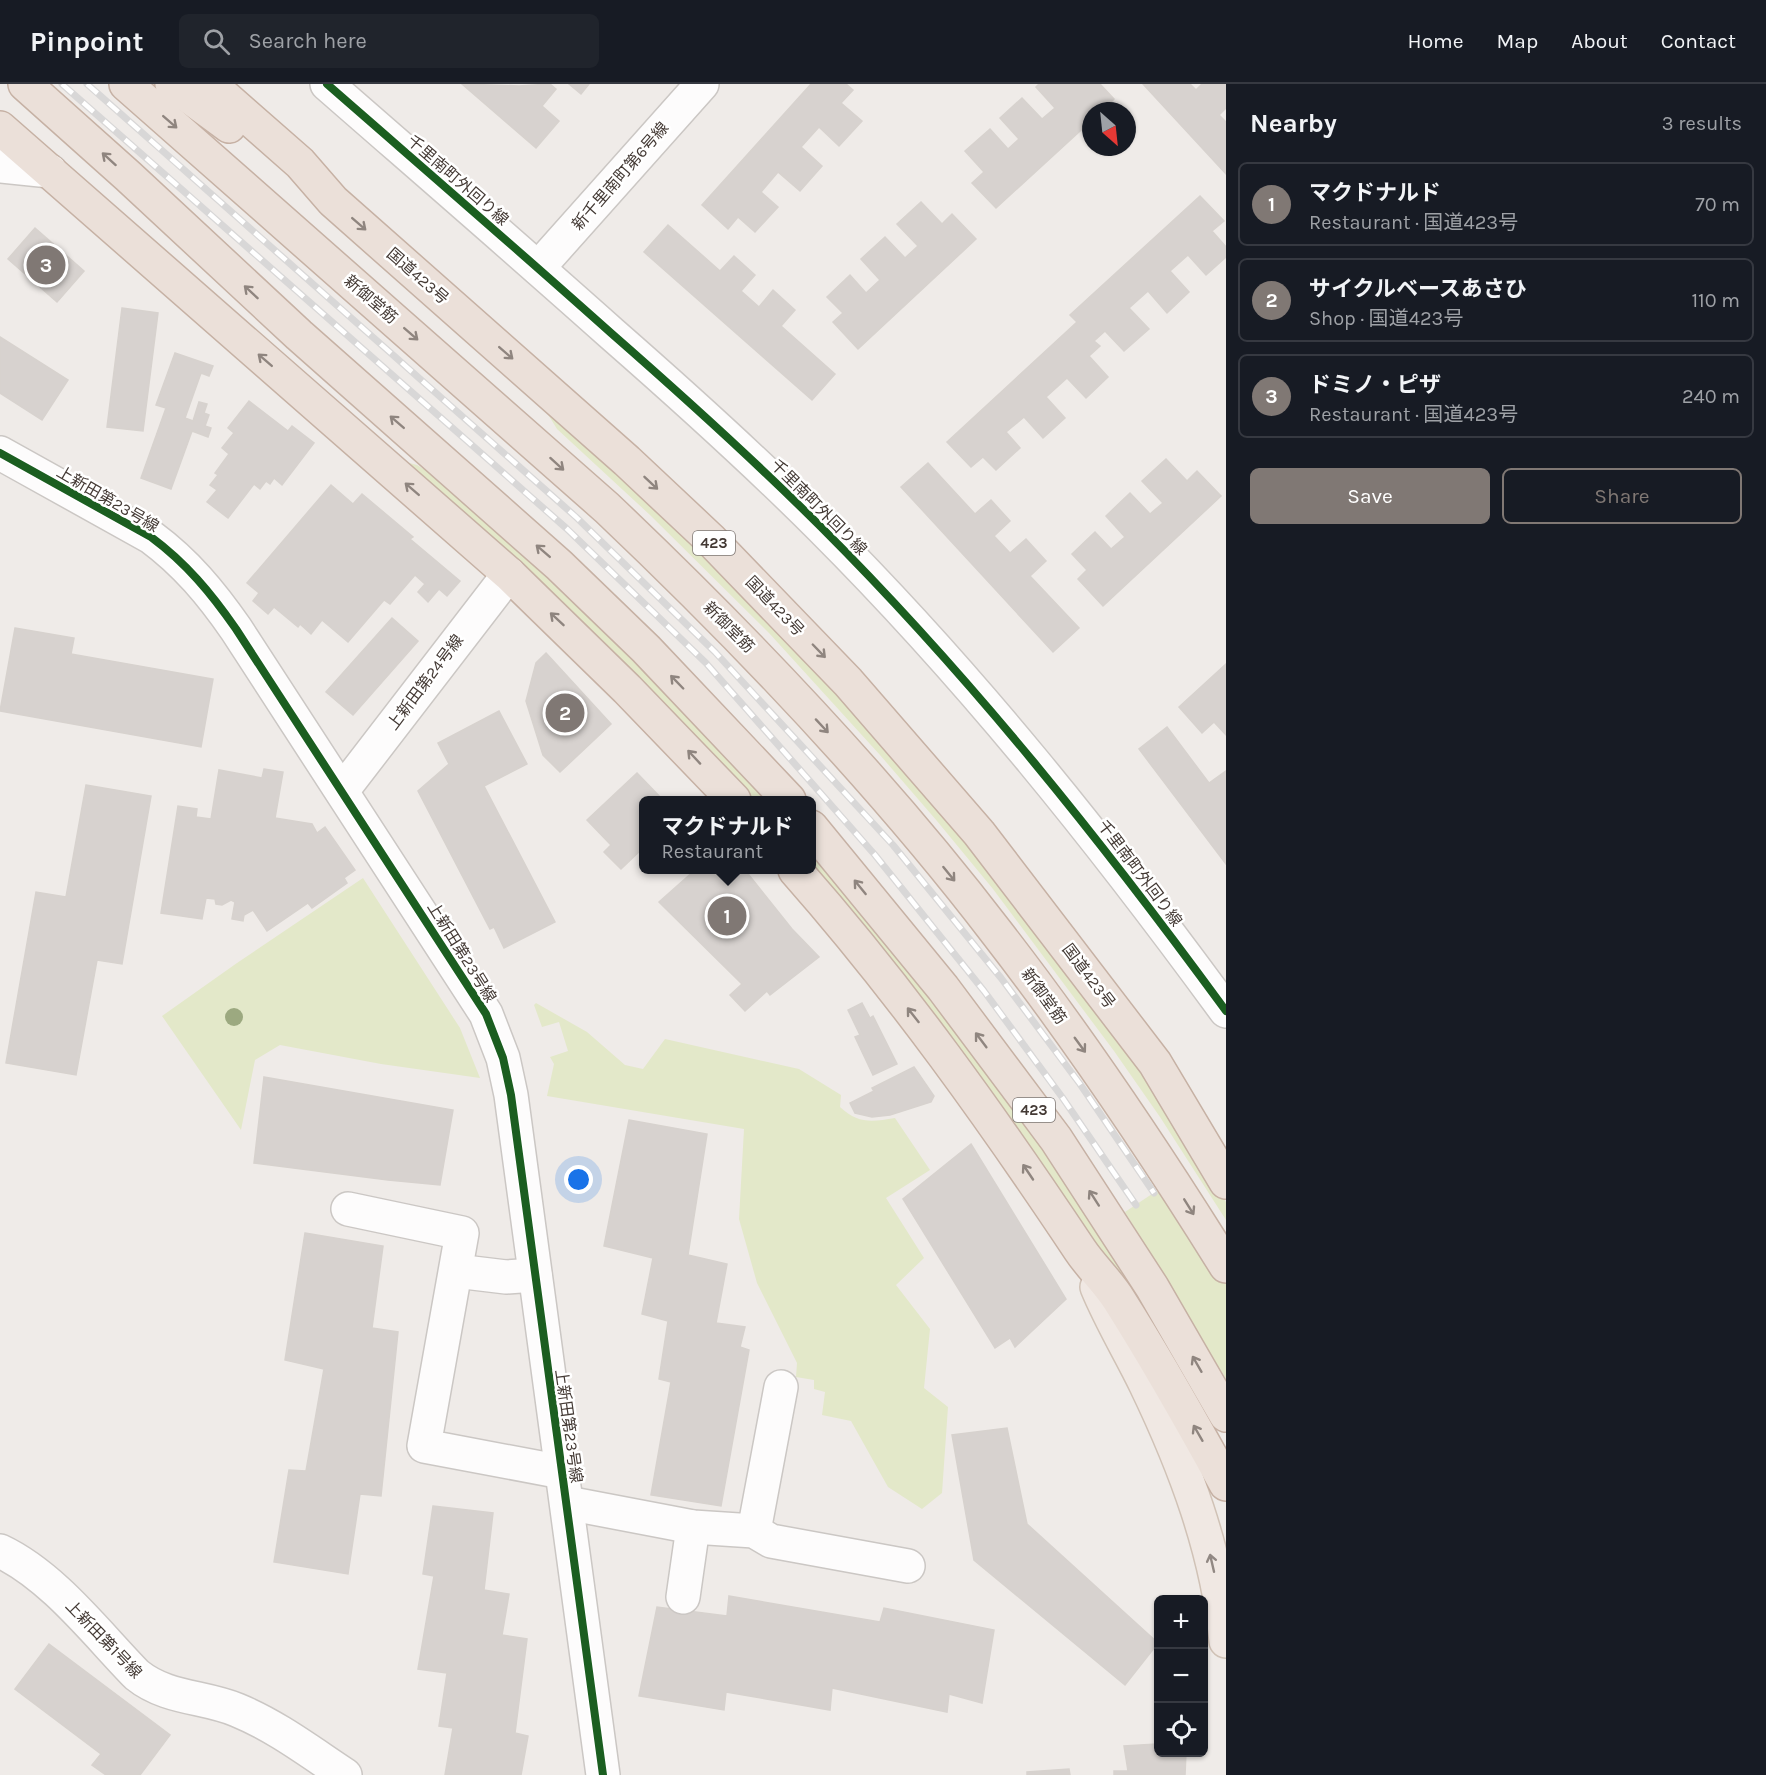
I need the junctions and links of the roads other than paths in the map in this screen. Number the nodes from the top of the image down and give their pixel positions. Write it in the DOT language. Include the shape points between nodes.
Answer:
graph roads {
  1 [pos="25,84"];
  2 [pos="126,84"];
  3 [pos="172,84"];
  4 [pos="203,84"];
  5 [pos="210,84"];
  6 [pos="327,84"];
  7 [pos="702,84"];
  8 [pos="0,128"];
  9 [pos="300,163"];
  10 [pos="0,166"];
  11 [pos="50,171"];
  12 [pos="333,201"];
  13 [pos="538,268"];
  14 [pos="0,453"];
  15 [pos="508,574"];
  16 [pos="342,791"];
  17 [pos="729,796"];
  18 [pos="784,796"];
  19 [pos="816,833"];
  20 [pos="798,874"];
  21 [pos="1226,1011"];
  22 [pos="1155,1063"];
  23 [pos="1226,1161"];
  24 [pos="1226,1182"];
  25 [pos="348,1209"];
  26 [pos="1084,1256"];
  27 [pos="1226,1266"];
  28 [pos="456,1271"];
  29 [pos="535,1275"];
  30 [pos="781,1387"];
  31 [pos="1226,1415"];
  32 [pos="1226,1484"];
  33 [pos="564,1488"];
  34 [pos="693,1527"];
  35 [pos="754,1531"];
  36 [pos="0,1551"];
  37 [pos="908,1566"];
  38 [pos="683,1597"];
  39 [pos="1226,1641"];
  40 [pos="345,1775"];
  41 [pos="603,1775"];
  18 -- 1 [label="highway, one-way" via="646,649 559,565 291,328"];
  2 -- 27 [label="highway, 新御堂筋, one-way" via="607,508 762,660 882,794 997,932 1112,1089"];
  3 -- 12 [label="highway"];
  4 -- 9 [label="highway"];
  5 -- 9 [label="highway, 国道423号 / 423"];
  6 -- 13 [label="street, 千里南町外回り線"];
  7 -- 13 [label="street, 新千里南町第6号線"];
  8 -- 11 [label="highway"];
  9 -- 12 [label="highway, 国道423号 / 423"];
  10 -- 11 [label="street"];
  15 -- 11 [label="highway, one-way"];
  12 -- 22 [label="highway, 国道423号 / 423, one-way" via="627,461 710,539 841,674 979,833"];
  13 -- 21 [label="street, 千里南町外回り線" via="736,444 917,627 1079,815"];
  14 -- 16 [label="street, 上新田第23号線" via="151,537 185,564 220,606"];
  15 -- 16 [label="street, 上新田第24号線"];
  17 -- 15 [label="highway, one-way" via="627,689"];
  16 -- 29 [label="street, 上新田第23号線" via="474,992 494,1031 511,1095"];
  31 -- 19 [label="highway, 423, one-way" via="1152,1287 1056,1139 943,988"];
  26 -- 20 [label="highway, 423, one-way" via="938,1047"];
  22 -- 23 [label="main road"];
  22 -- 24 [label="highway, 国道423号 / 423"];
  25 -- 28 [label="street" via="462,1233"];
  32 -- 26 [label="highway, 423, one-way" via="1118,1298"];
  39 -- 26 [label="main road, one-way" via="1208,1543 1179,1456"];
  28 -- 29 [label="street" via="506,1277"];
  28 -- 33 [label="street" via="424,1446"];
  29 -- 33 [label="street, 上新田第23号線"];
  30 -- 35 [label="street"];
  33 -- 34 [label="street"];
  33 -- 41 [label="street, 上新田第23号線"];
  34 -- 35 [label="street"];
  34 -- 38 [label="street"];
  35 -- 37 [label="street" via="771,1541"];
  36 -- 40 [label="street, 上新田第1号線" via="56,1590 147,1683 189,1699 236,1710 278,1731"];
}
